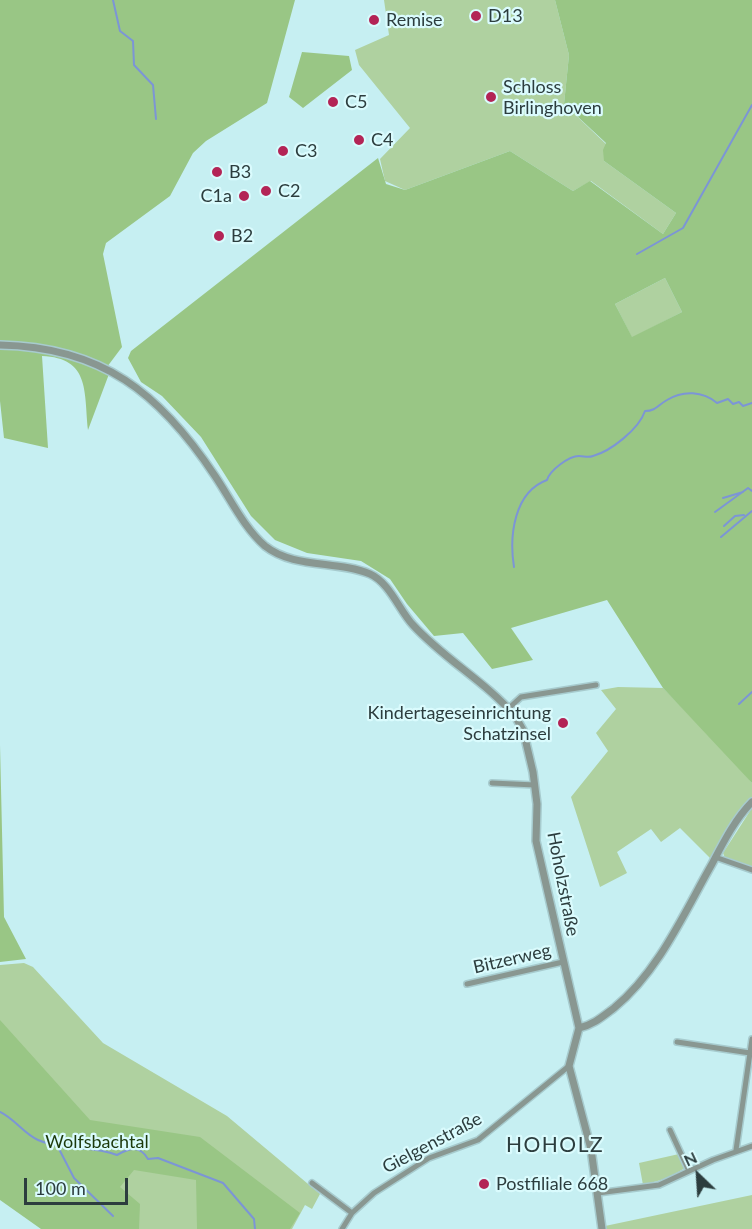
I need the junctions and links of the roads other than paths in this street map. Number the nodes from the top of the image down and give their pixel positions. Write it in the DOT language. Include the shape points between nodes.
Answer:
graph roads {
  1 [pos="0,345"];
  2 [pos="596,686"];
  3 [pos="508,708"];
  4 [pos="492,783"];
  5 [pos="535,785"];
  6 [pos="752,802"];
  7 [pos="716,856"];
  8 [pos="752,870"];
  9 [pos="563,962"];
  10 [pos="467,984"];
  11 [pos="579,1028"];
  12 [pos="752,1038"];
  13 [pos="677,1042"];
  14 [pos="750,1053"];
  15 [pos="569,1066"];
  16 [pos="670,1130"];
  17 [pos="752,1146"];
  18 [pos="736,1150"];
  19 [pos="690,1171"];
  20 [pos="312,1183"];
  21 [pos="598,1193"];
  22 [pos="352,1213"];
  23 [pos="342,1229"];
  24 [pos="602,1229"];
  1 -- 3 [label="street, Hoholzstraße" via="53,350 85,359 113,371 149,395 179,426 267,547 288,558 371,574 382,582 426,638"];
  2 -- 3 [label="street" via="521,697"];
  3 -- 5 [label="street, Hoholzstraße" via="523,729"];
  4 -- 5 [label="street"];
  5 -- 9 [label="street, Hoholzstraße" via="536,841"];
  6 -- 7 [label="street"];
  7 -- 8 [label="street"];
  7 -- 11 [label="street" via="647,974 629,995 592,1025"];
  9 -- 10 [label="street, Bitzerweg"];
  9 -- 11 [label="street, Hoholzstraße"];
  11 -- 15 [label="street, Hoholzstraße"];
  12 -- 14 [label="street"];
  13 -- 14 [label="street"];
  14 -- 18 [label="street"];
  15 -- 21 [label="street, Hoholzstraße"];
  15 -- 22 [label="street, Gielgenstraße" via="478,1140 431,1157 402,1173"];
  16 -- 19 [label="street"];
  17 -- 18 [label="street"];
  18 -- 19 [label="street"];
  19 -- 21 [label="street" via="659,1185"];
  20 -- 22 [label="street"];
  21 -- 24 [label="street, Hoholzstraße"];
  22 -- 23 [label="street, Gielgenstraße"];
}
